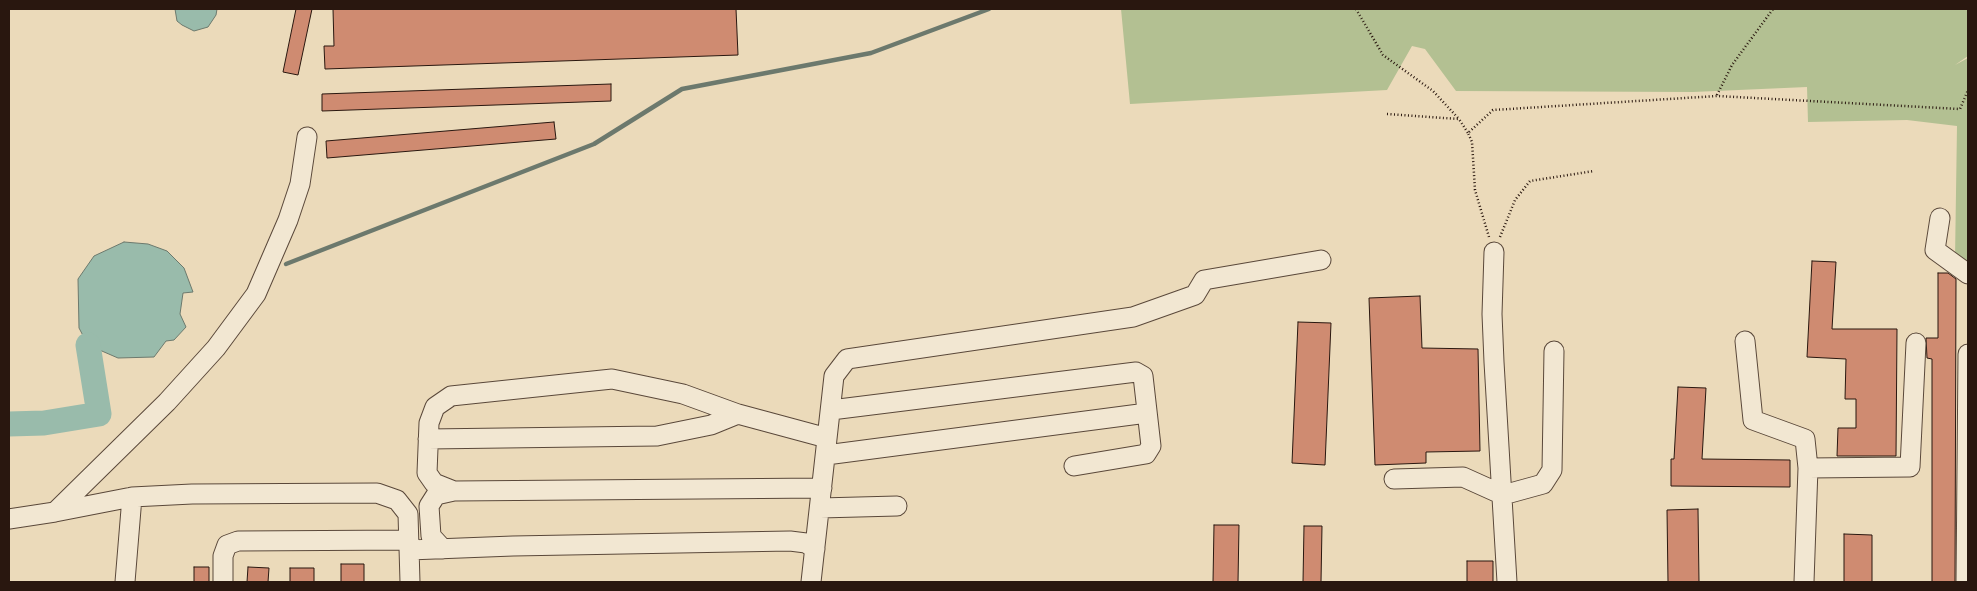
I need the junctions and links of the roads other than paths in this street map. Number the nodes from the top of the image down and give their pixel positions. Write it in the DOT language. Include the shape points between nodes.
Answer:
graph roads {
  1 [pos="307,137"];
  2 [pos="1940,218"];
  3 [pos="1494,252"];
  4 [pos="1321,260"];
  5 [pos="1968,274"];
  6 [pos="1745,341"];
  7 [pos="1916,343"];
  8 [pos="1554,351"];
  9 [pos="1968,354"];
  10 [pos="831,410"];
  11 [pos="1147,413"];
  12 [pos="738,414"];
  13 [pos="428,439"];
  14 [pos="827,447"];
  15 [pos="1074,466"];
  16 [pos="1808,468"];
  17 [pos="1394,479"];
  18 [pos="822,488"];
  19 [pos="454,490"];
  20 [pos="1503,495"];
  21 [pos="132,497"];
  22 [pos="897,506"];
  23 [pos="820,508"];
  24 [pos="55,512"];
  25 [pos="9,518"];
  26 [pos="409,545"];
  27 [pos="815,548"];
  28 [pos="443,549"];
  29 [pos="125,582"];
  30 [pos="223,582"];
  31 [pos="410,582"];
  32 [pos="811,582"];
  33 [pos="1507,582"];
  34 [pos="1804,582"];
  35 [pos="1966,582"];
  1 -- 24 [label="street" via="300,184 256,294 216,348 167,402"];
  2 -- 5 [label="street" via="1935,250"];
  3 -- 20 [label="street" via="1492,314"];
  4 -- 10 [label="street" via="1204,280 1195,295 1133,317 847,359 834,376"];
  6 -- 16 [label="street" via="1753,420 1805,439"];
  7 -- 16 [label="street" via="1910,467"];
  8 -- 20 [label="street" via="1552,470 1543,484"];
  9 -- 35 [label="street"];
  10 -- 11 [label="street" via="1136,372 1143,376"];
  10 -- 14 [label="street"];
  11 -- 14 [label="street"];
  11 -- 15 [label="street" via="1151,446 1146,454"];
  12 -- 13 [label="street" via="711,425 657,436"];
  12 -- 13 [label="street" via="683,394 612,379 451,396 435,407"];
  12 -- 14 [label="street"];
  13 -- 19 [label="street" via="427,473 434,483"];
  14 -- 18 [label="street"];
  16 -- 34 [label="street"];
  17 -- 20 [label="street" via="1463,477"];
  18 -- 19 [label="street"];
  18 -- 23 [label="street"];
  19 -- 28 [label="street" via="436,495 429,506 432,536"];
  20 -- 33 [label="street"];
  21 -- 24 [label="street"];
  21 -- 26 [label="street" via="377,493 397,500 408,514"];
  21 -- 29 [label="street"];
  22 -- 23 [label="street"];
  23 -- 27 [label="street"];
  24 -- 25 [label="street"];
  26 -- 28 [label="street"];
  26 -- 30 [label="street" via="238,541 227,545"];
  26 -- 31 [label="street"];
  27 -- 28 [label="street" via="790,541"];
  27 -- 32 [label="street"];
}
